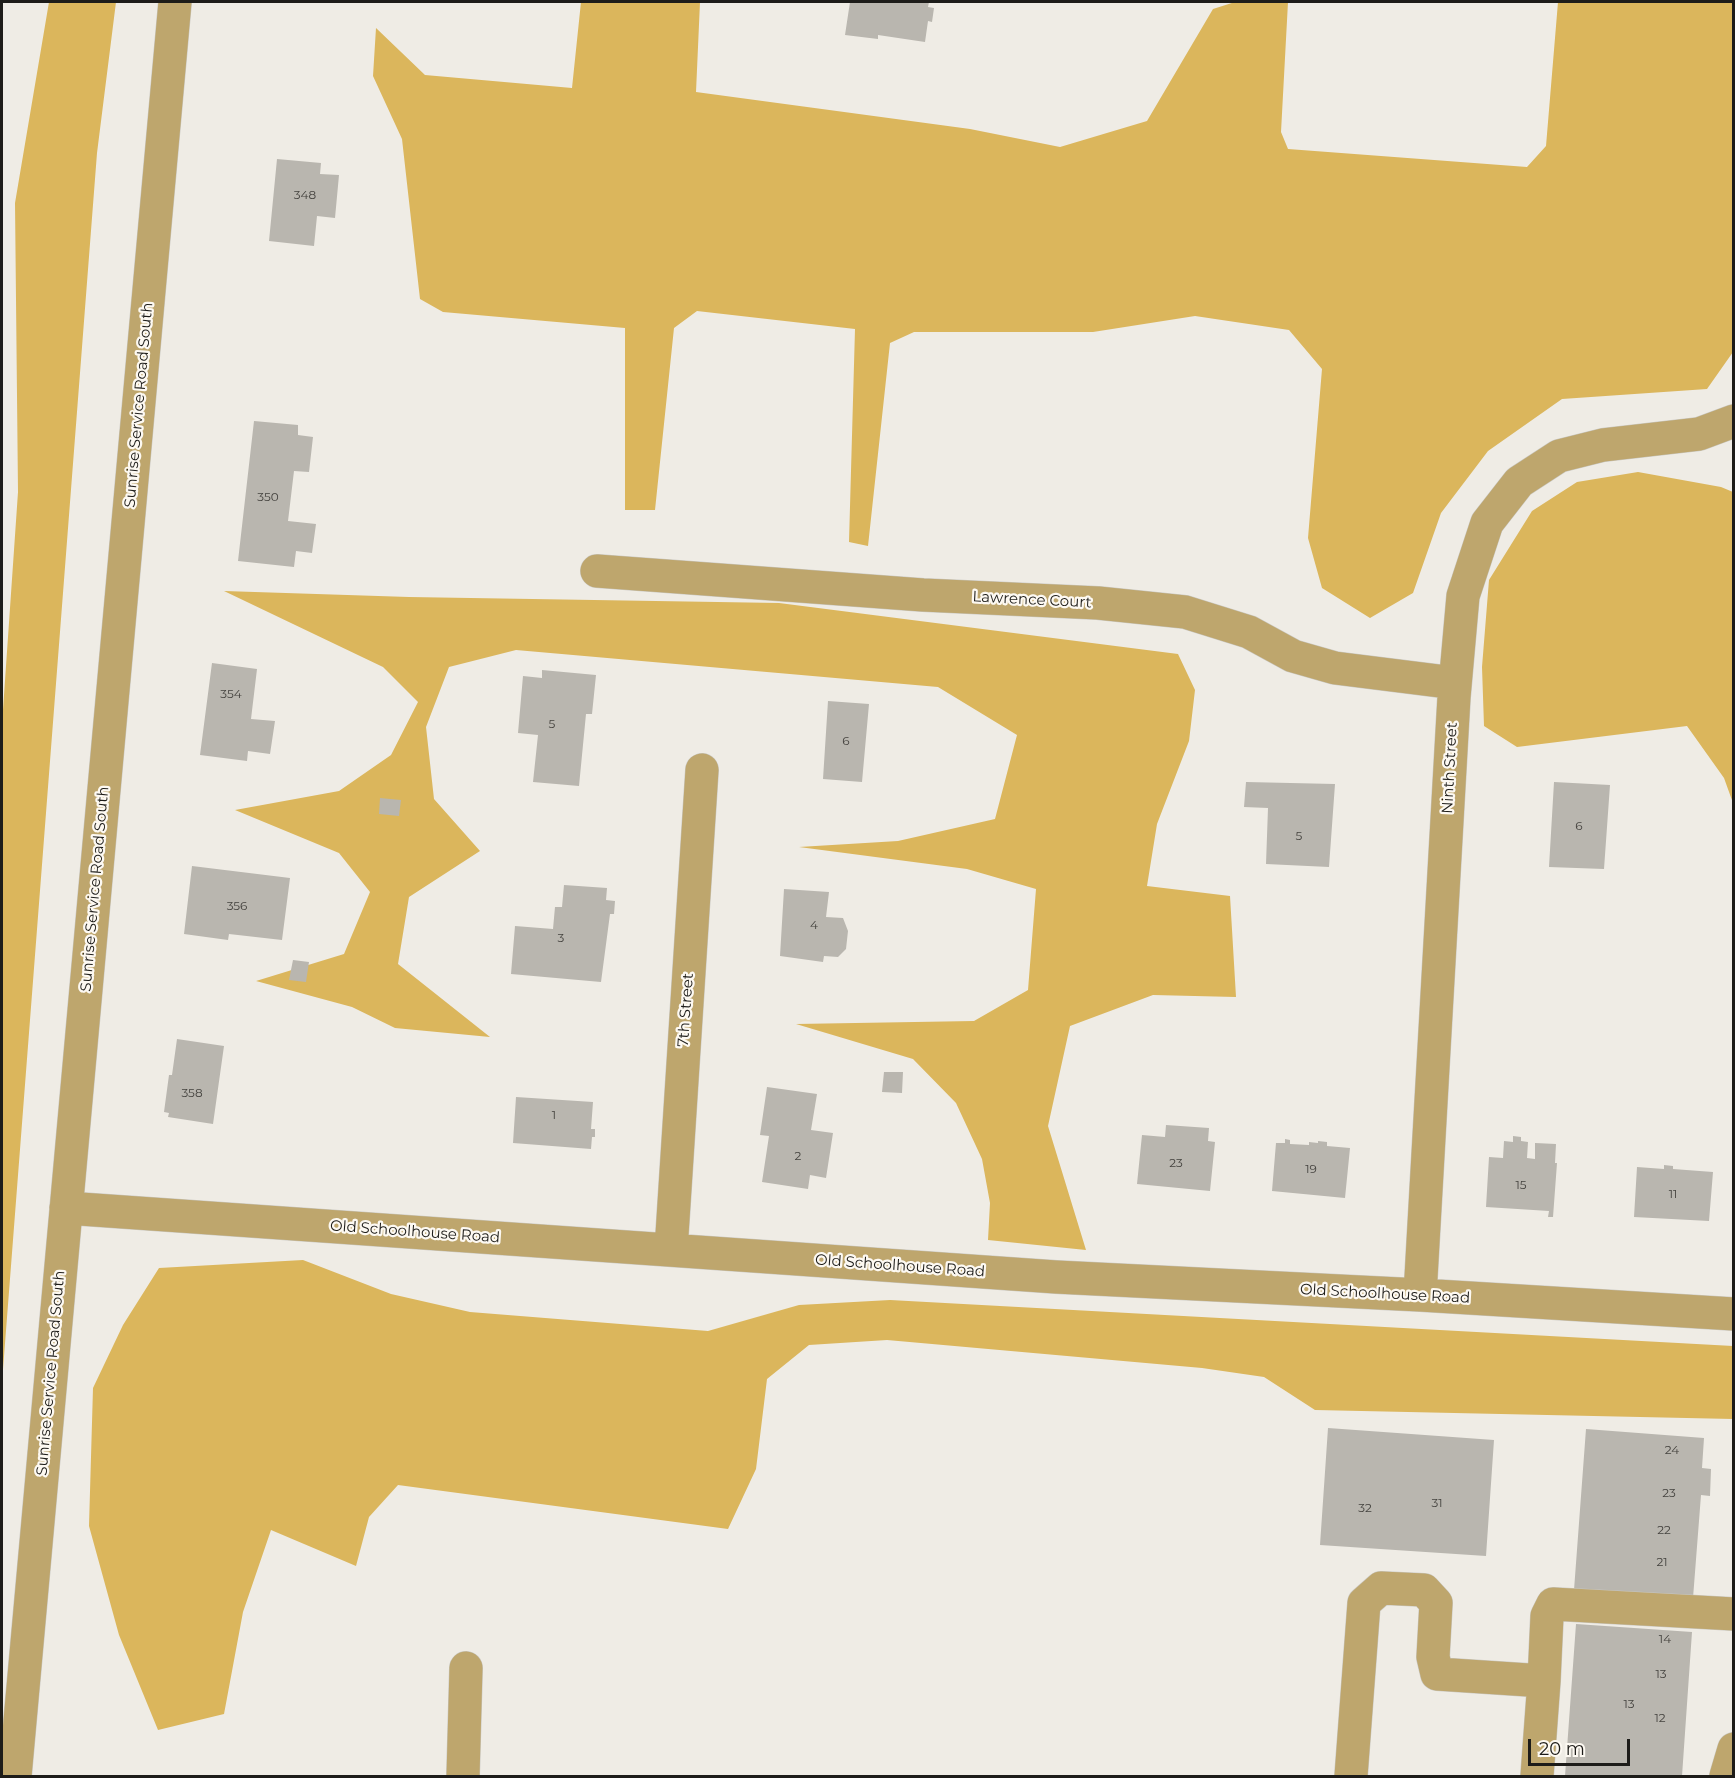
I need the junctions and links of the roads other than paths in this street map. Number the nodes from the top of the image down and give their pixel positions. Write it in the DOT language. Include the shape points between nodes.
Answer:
graph roads {
  1 [pos="175,2"];
  2 [pos="1734,422"];
  3 [pos="597,571"];
  4 [pos="1455,683"];
  5 [pos="702,770"];
  6 [pos="66,1208"];
  7 [pos="671,1250"];
  8 [pos="1420,1295"];
  9 [pos="1734,1314"];
  10 [pos="1734,1614"];
  11 [pos="466,1668"];
  12 [pos="1544,1681"];
  13 [pos="1734,1749"];
  14 [pos="15,1776"];
  15 [pos="463,1776"];
  16 [pos="1351,1776"];
  17 [pos="1537,1776"];
  18 [pos="1726,1776"];
  1 -- 6 [label="street, Sunrise Service Road South"];
  2 -- 4 [label="street, Ninth Street" via="1699,434 1603,445 1559,456 1519,482 1487,523 1463,596"];
  3 -- 4 [label="street, Lawrence Court" via="1185,612 1249,632 1293,656 1335,668"];
  4 -- 8 [label="street, Ninth Street"];
  5 -- 7 [label="street, 7th Street"];
  6 -- 7 [label="street, Old Schoolhouse Road"];
  6 -- 14 [label="street, Sunrise Service Road South"];
  7 -- 8 [label="street, Old Schoolhouse Road" via="1056,1277"];
  8 -- 9 [label="street, Old Schoolhouse Road"];
  10 -- 12 [label="street" via="1552,1604 1547,1616"];
  11 -- 15 [label="street"];
  12 -- 16 [label="street" via="1437,1674 1433,1657 1436,1603 1424,1590 1381,1588 1364,1603"];
  12 -- 17 [label="street"];
  13 -- 18 [label="street"];
}
